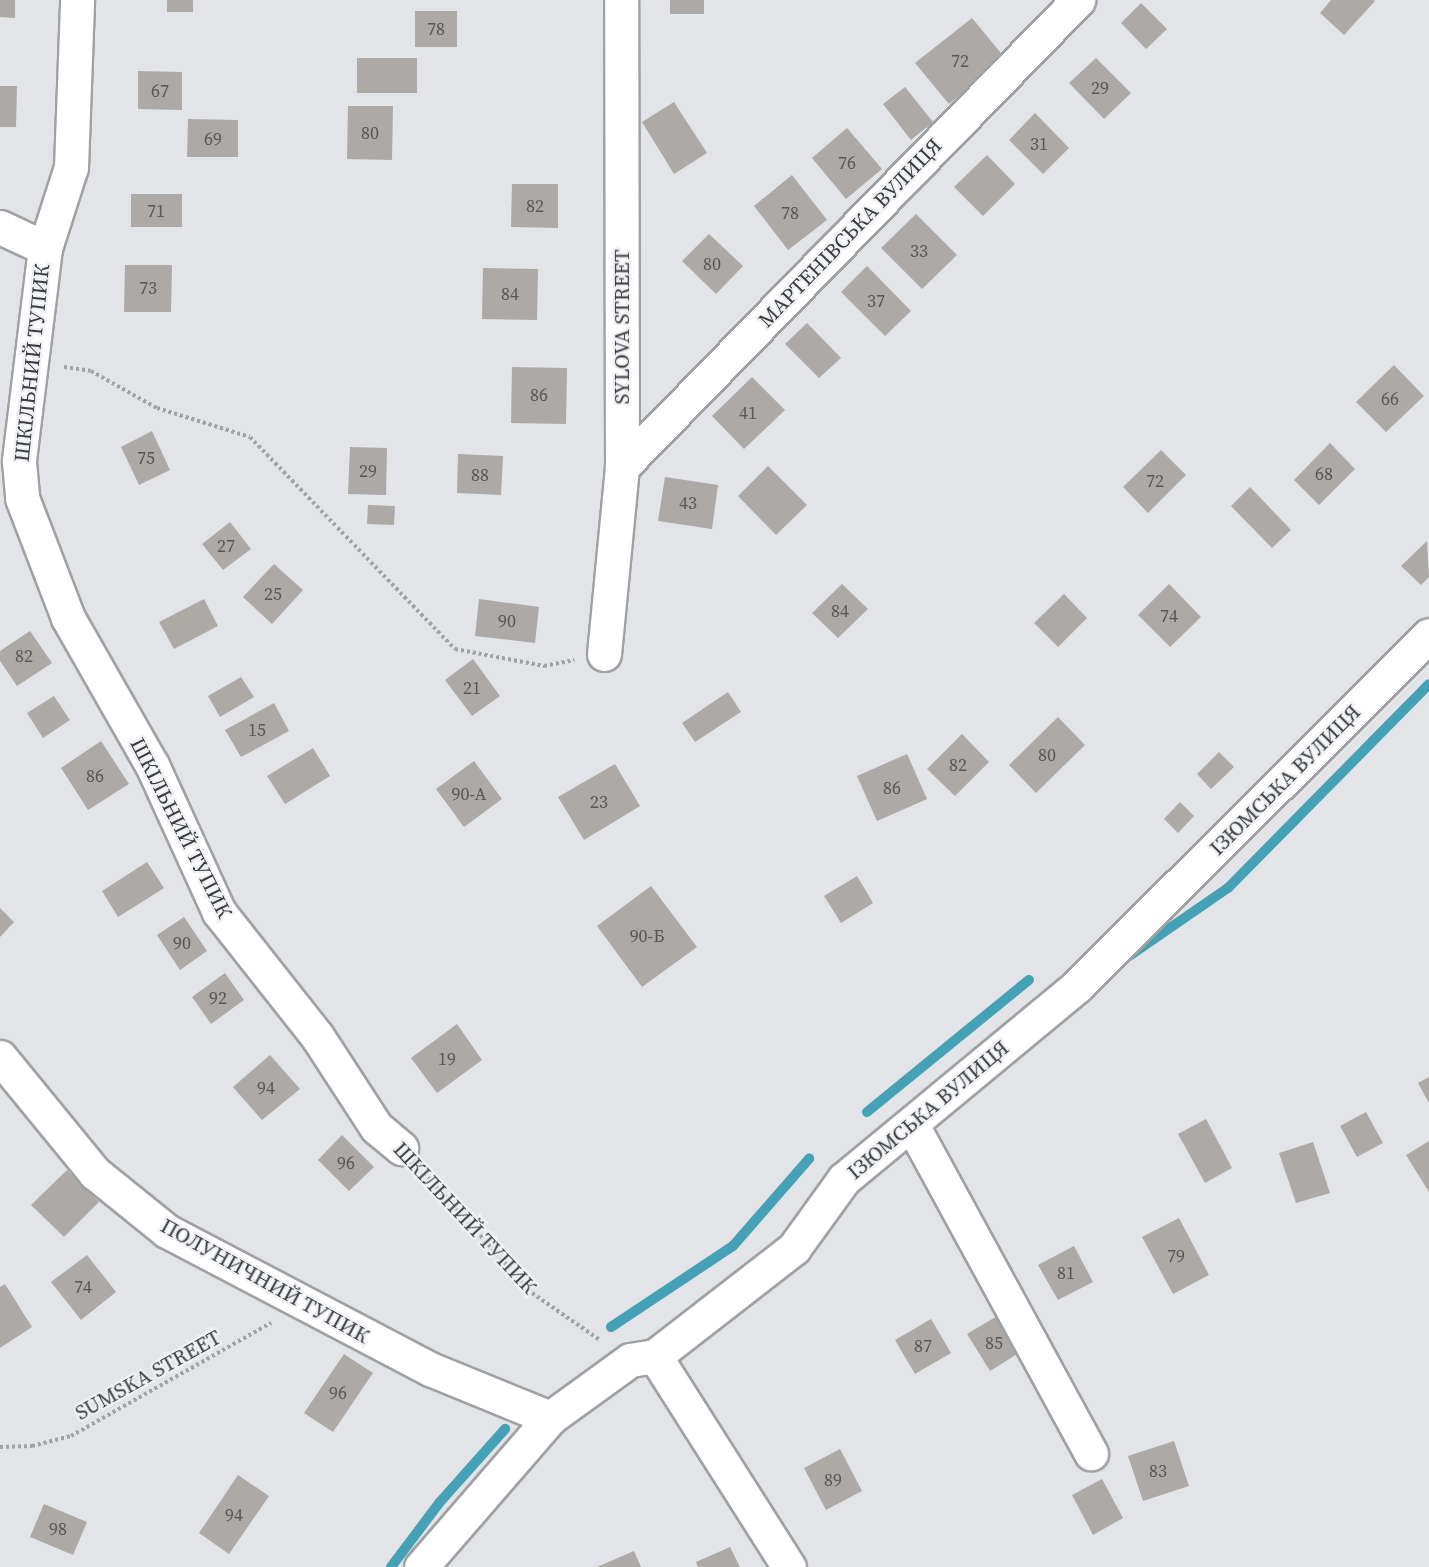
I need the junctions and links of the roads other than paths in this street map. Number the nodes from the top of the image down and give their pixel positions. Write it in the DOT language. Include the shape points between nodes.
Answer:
graph roads {
  1 [pos="77,0"];
  2 [pos="621,0"];
  3 [pos="1078,0"];
  4 [pos="0,227"];
  5 [pos="45,248"];
  6 [pos="622,467"];
  7 [pos="1429,635"];
  8 [pos="604,654"];
  9 [pos="0,1057"];
  10 [pos="912,1125"];
  11 [pos="401,1148"];
  12 [pos="643,1358"];
  13 [pos="549,1418"];
  14 [pos="1091,1453"];
  15 [pos="421,1567"];
  16 [pos="789,1567"];
  1 -- 5 [label="street" via="71,167"];
  2 -- 6 [label="street, SYLOVA STREET"];
  3 -- 6 [label="street, МАРТЕНІВСЬКА ВУЛИЦЯ"];
  4 -- 5 [label="street, ШКІЛЬНИЙ ТУПИК"];
  5 -- 11 [label="street, ШКІЛЬНИЙ ТУПИК" via="19,461 22,498 68,618 152,765 219,912 316,1036 376,1127"];
  6 -- 8 [label="street, SYLOVA STREET"];
  7 -- 10 [label="street, ІЗЮМСЬКА ВУЛИЦЯ" via="1077,986"];
  9 -- 13 [label="street, ПОЛУНИЧНИЙ ТУПИК" via="58,1131 104,1180 167,1231 429,1369"];
  10 -- 12 [label="street, ІЗЮМСЬКА ВУЛИЦЯ" via="844,1179 794,1248"];
  10 -- 14 [label="street"];
  12 -- 13 [label="street, ІЗЮМСЬКА ВУЛИЦЯ"];
  12 -- 16 [label="street"];
  13 -- 15 [label="street, ІЗЮМСЬКА ВУЛИЦЯ"];
}
